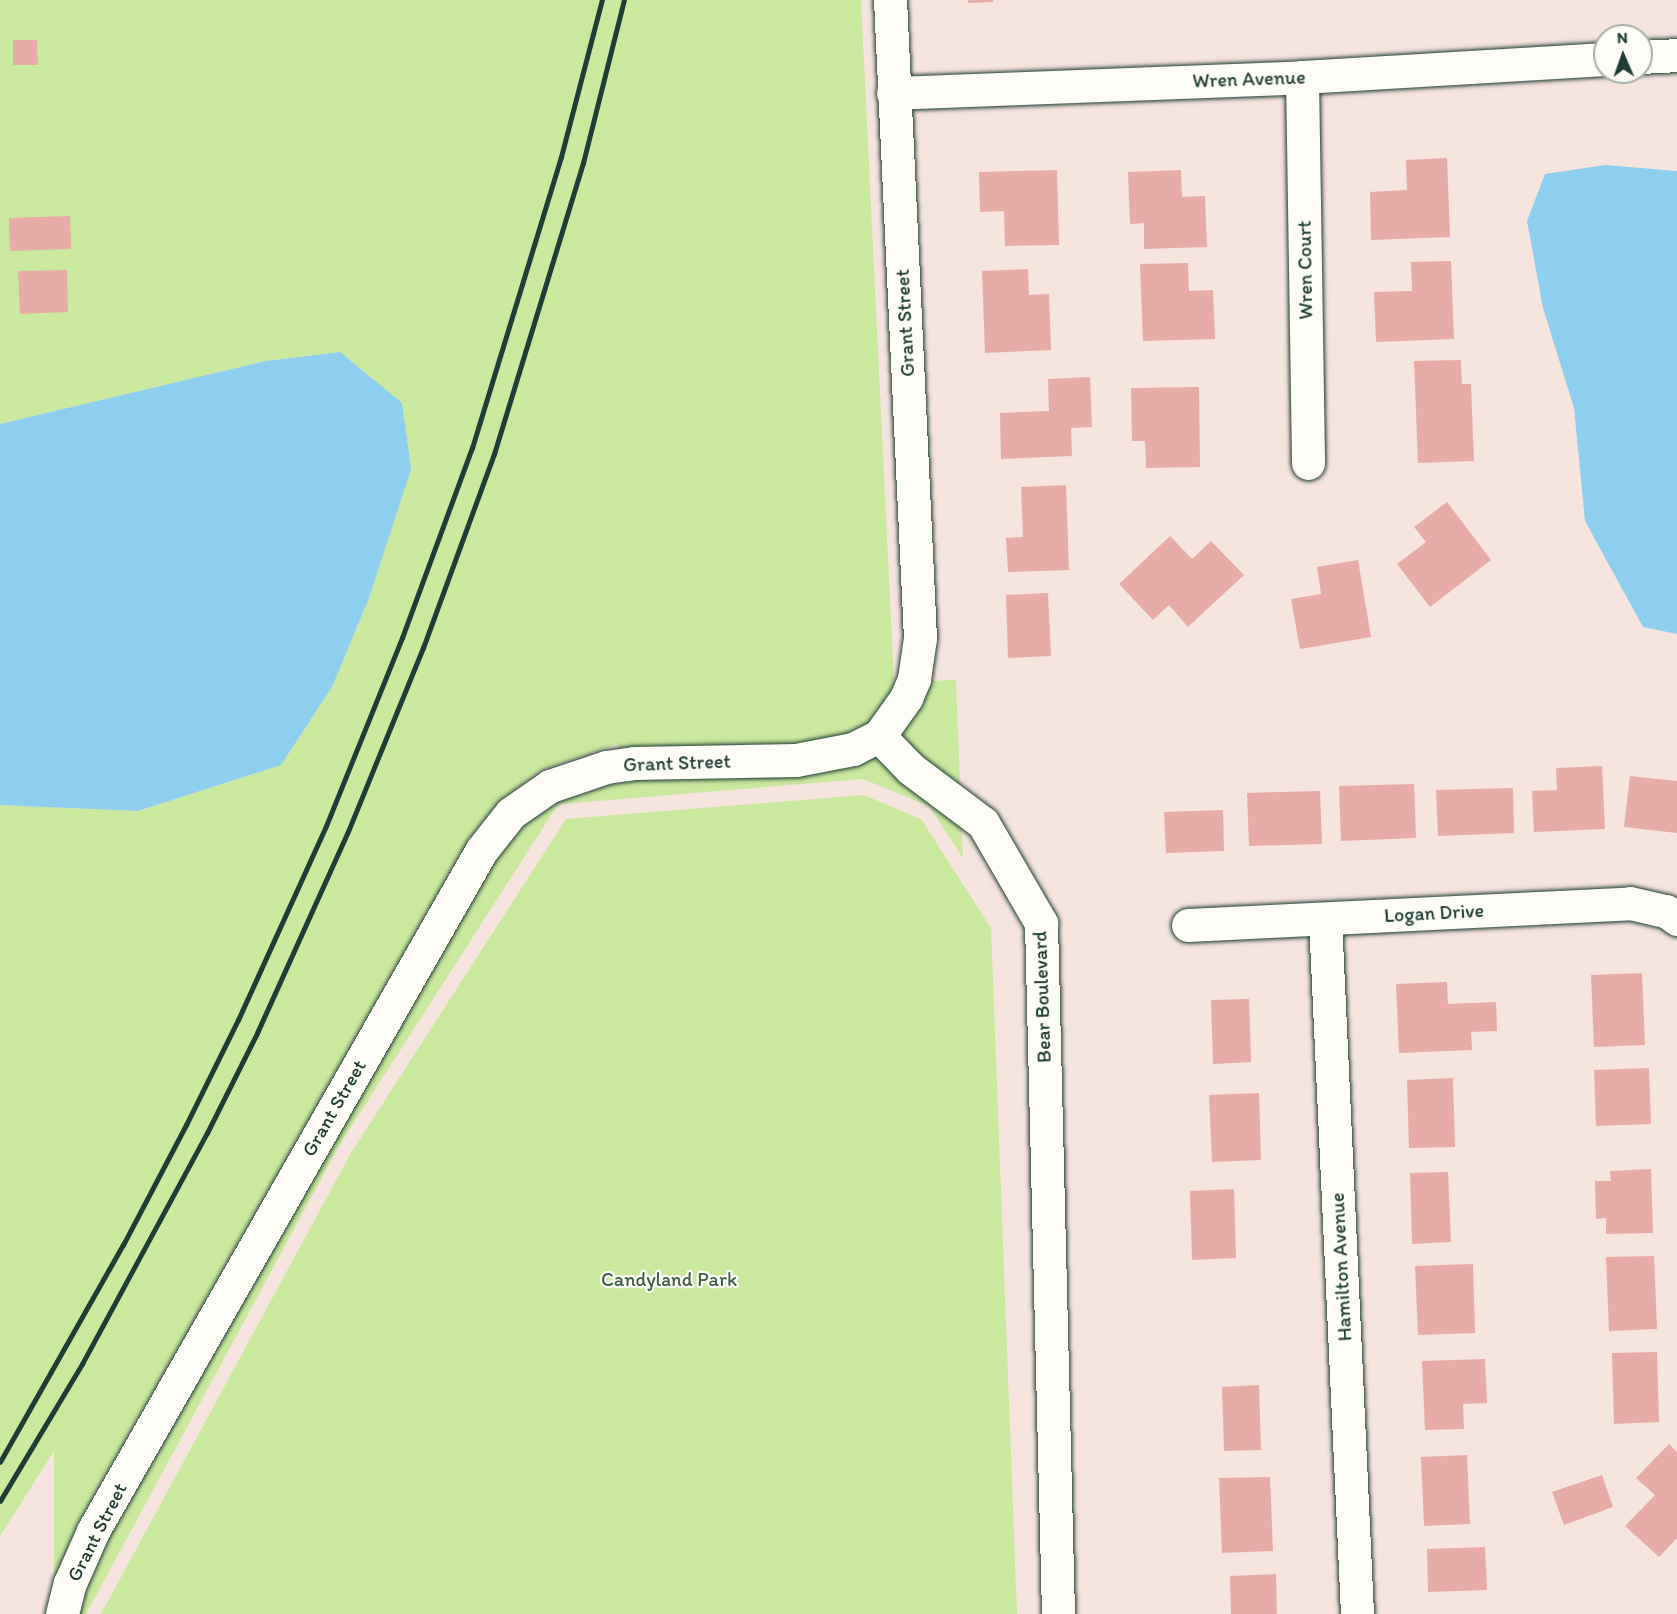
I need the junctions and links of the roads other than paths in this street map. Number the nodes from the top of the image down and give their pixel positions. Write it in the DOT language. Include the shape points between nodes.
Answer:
graph roads {
  1 [pos="890,0"];
  2 [pos="1677,55"];
  3 [pos="1653,56"];
  4 [pos="1593,61"];
  5 [pos="1302,77"];
  6 [pos="893,93"];
  7 [pos="1308,464"];
  8 [pos="879,735"];
  9 [pos="1325,919"];
  10 [pos="1677,919"];
  11 [pos="1188,925"];
  12 [pos="62,1614"];
  13 [pos="1058,1614"];
  14 [pos="1358,1614"];
  1 -- 6 [label="street, Grant Street"];
  2 -- 3 [label="street"];
  4 -- 5 [label="street, Wren Avenue"];
  5 -- 6 [label="street, Wren Avenue"];
  5 -- 7 [label="street, Wren Court"];
  6 -- 8 [label="street, Grant Street" via="920,638 914,680"];
  8 -- 12 [label="street, Grant Street" via="853,749 796,760 606,767 550,786 511,813 480,850 93,1532 70,1583"];
  8 -- 13 [label="street, Bear Boulevard" via="911,769 983,823 1041,923"];
  9 -- 10 [label="street, Logan Drive" via="1630,903 1666,911"];
  9 -- 11 [label="street, Logan Drive"];
  9 -- 14 [label="street, Hamilton Avenue"];
}
